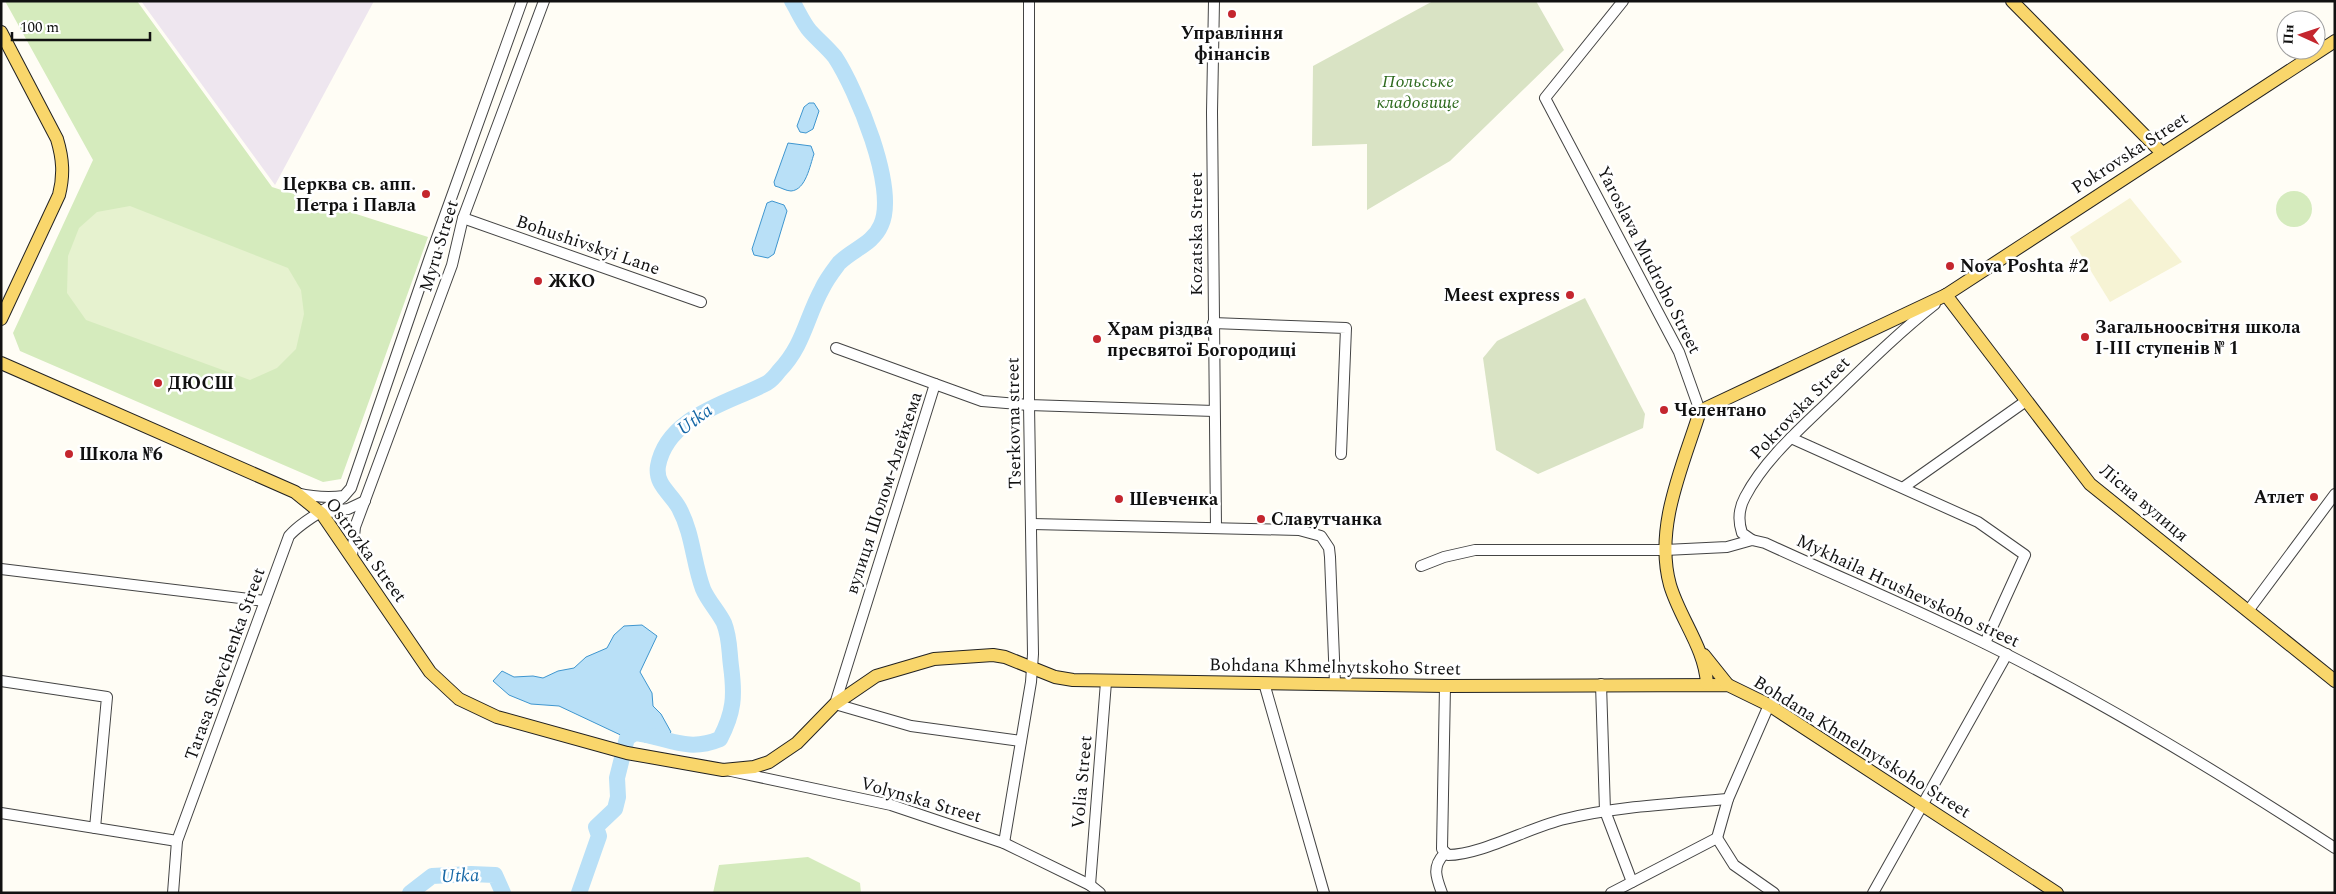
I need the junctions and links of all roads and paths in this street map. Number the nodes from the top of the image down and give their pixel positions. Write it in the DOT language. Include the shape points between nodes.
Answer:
graph roads {
  1 [pos="522,1"];
  2 [pos="544,1"];
  3 [pos="1029,1"];
  4 [pos="1214,1"];
  5 [pos="1623,1"];
  6 [pos="2012,1"];
  7 [pos="1,32"];
  8 [pos="2335,41"];
  9 [pos="2162,153"];
  10 [pos="463,218"];
  11 [pos="1946,295"];
  12 [pos="701,302"];
  13 [pos="1,319"];
  14 [pos="1213,322"];
  15 [pos="836,348"];
  16 [pos="1,363"];
  17 [pos="935,384"];
  18 [pos="2026,401"];
  19 [pos="1029,405"];
  20 [pos="1214,411"];
  21 [pos="1700,411"];
  22 [pos="1791,438"];
  23 [pos="1341,454"];
  24 [pos="1904,487"];
  25 [pos="295,492"];
  26 [pos="2335,494"];
  27 [pos="344,496"];
  28 [pos="365,501"];
  29 [pos="322,514"];
  30 [pos="1032,524"];
  31 [pos="1216,527"];
  32 [pos="1752,540"];
  33 [pos="1664,550"];
  34 [pos="352,556"];
  35 [pos="1421,566"];
  36 [pos="1,569"];
  37 [pos="264,601"];
  38 [pos="2248,610"];
  39 [pos="1985,643"];
  40 [pos="1698,647"];
  41 [pos="2007,654"];
  42 [pos="1032,666"];
  43 [pos="1,681"];
  44 [pos="2335,681"];
  45 [pos="1106,682"];
  46 [pos="1264,683"];
  47 [pos="1335,684"];
  48 [pos="1600,684"];
  49 [pos="1689,684"];
  50 [pos="1707,684"];
  51 [pos="1445,686"];
  52 [pos="1728,686"];
  53 [pos="836,704"];
  54 [pos="1769,705"];
  55 [pos="1021,741"];
  56 [pos="595,745"];
  57 [pos="723,770"];
  58 [pos="1728,799"];
  59 [pos="1922,804"];
  60 [pos="1605,811"];
  61 [pos="1,813"];
  62 [pos="95,828"];
  63 [pos="1716,838"];
  64 [pos="177,841"];
  65 [pos="1004,843"];
  66 [pos="2335,848"];
  67 [pos="1444,854"];
  68 [pos="1632,882"];
  69 [pos="1090,885"];
  70 [pos="1622,890"];
  71 [pos="173,893"];
  72 [pos="1100,893"];
  73 [pos="1324,893"];
  74 [pos="1442,893"];
  75 [pos="1611,893"];
  76 [pos="1774,893"];
  77 [pos="1873,893"];
  78 [pos="2056,893"];
  1 -- 27 [label="street, Myru Street" via="354,481"];
  2 -- 10 [label="street, Myru Street"];
  3 -- 19 [label="street, Tserkovna street"];
  4 -- 14 [label="street, Kozatska Street"];
  5 -- 21 [label="street, Yaroslava Mudroho Street" via="1545,98 1679,352"];
  6 -- 9 [label="main road"];
  7 -- 13 [label="main road" via="57,139 63,176 58,195"];
  8 -- 9 [label="main road, Pokrovska Street"];
  9 -- 11 [label="main road, Pokrovska Street"];
  10 -- 12 [label="street, Bohushivskyi Lane"];
  10 -- 28 [label="street, Myru Street" via="452,265"];
  11 -- 18 [label="main road, Лісна вулиця"];
  11 -- 21 [label="main road, Pokrovska Street"];
  11 -- 22 [label="street, Pokrovska Street" via="1904,328"];
  14 -- 20 [label="street, Kozatska Street"];
  14 -- 23 [label="street" via="1346,328"];
  15 -- 17 [label="street"];
  16 -- 25 [label="main road, Ostrozka Street"];
  17 -- 19 [label="street, вулиця Шолом-Алейхема" via="982,401"];
  17 -- 53 [label="street, вулиця Шолом-Алейхема"];
  18 -- 24 [label="street"];
  18 -- 38 [label="main road, Лісна вулиця" via="2090,484"];
  19 -- 20 [label="street, вулиця Шолом-Алейхема"];
  19 -- 30 [label="street, Tserkovna street"];
  20 -- 31 [label="street, Kozatska Street"];
  21 -- 33 [label="main road" via="1669,514"];
  22 -- 24 [label="street"];
  22 -- 32 [label="street, Pokrovska Street" via="1765,467 1744,498 1739,523 1742,534"];
  24 -- 39 [label="street" via="1978,522 2025,555"];
  25 -- 27 [label="street" via="321,497"];
  25 -- 29 [label="main road, Ostrozka Street"];
  26 -- 38 [label="street"];
  27 -- 29 [label="street, Myru Street"];
  28 -- 29 [label="street"];
  28 -- 34 [label="street, Myru Street" via="354,534"];
  29 -- 34 [label="main road, Ostrozka Street"];
  29 -- 37 [label="street, Tarasa Shevchenka Street" via="298,526 290,536"];
  30 -- 31 [label="street"];
  30 -- 42 [label="street, Tserkovna street"];
  31 -- 47 [label="street" via="1304,531 1326,541 1333,595"];
  32 -- 33 [label="street" via="1727,547"];
  32 -- 39 [label="street, Mykhaila Hrushevskoho street"];
  33 -- 35 [label="street" via="1475,550"];
  33 -- 40 [label="main road" via="1670,584"];
  34 -- 56 [label="main road, Ostrozka Street" via="430,672 445,688 480,710"];
  36 -- 37 [label="street"];
  37 -- 64 [label="street, Tarasa Shevchenka Street"];
  38 -- 44 [label="main road, Лісна вулиця"];
  39 -- 41 [label="street, Mykhaila Hrushevskoho street"];
  40 -- 49 [label="main road" via="1698,669"];
  40 -- 50 [label="main road"];
  40 -- 52 [label="main road"];
  41 -- 59 [label="street"];
  41 -- 66 [label="street, Mykhaila Hrushevskoho street" via="2161,737"];
  42 -- 45 [label="main road, Bohdana Khmelnytskoho Street" via="1064,680"];
  42 -- 53 [label="main road, Bohdana Khmelnytskoho Street" via="993,655 934,659 876,676"];
  42 -- 55 [label="street, Tserkovna street"];
  43 -- 62 [label="street" via="107,697"];
  45 -- 46 [label="main road, Bohdana Khmelnytskoho Street"];
  45 -- 69 [label="street, Volia Street"];
  46 -- 47 [label="main road, Bohdana Khmelnytskoho Street"];
  46 -- 73 [label="street"];
  47 -- 51 [label="main road, Bohdana Khmelnytskoho Street"];
  48 -- 49 [label="main road, Bohdana Khmelnytskoho Street"];
  48 -- 51 [label="main road, Bohdana Khmelnytskoho Street"];
  48 -- 60 [label="street"];
  49 -- 50 [label="main road, Bohdana Khmelnytskoho Street"];
  50 -- 52 [label="main road, Bohdana Khmelnytskoho Street"];
  51 -- 67 [label="street"];
  52 -- 54 [label="main road, Bohdana Khmelnytskoho Street"];
  53 -- 55 [label="street" via="911,726"];
  53 -- 57 [label="main road, Bohdana Khmelnytskoho Street" via="779,757 754,768"];
  54 -- 58 [label="street"];
  54 -- 59 [label="main road, Bohdana Khmelnytskoho Street"];
  55 -- 65 [label="street, Tserkovna street"];
  56 -- 57 [label="main road, Bohdana Khmelnytskoho Street"];
  57 -- 65 [label="street, Volynska Street" via="892,805"];
  58 -- 60 [label="street"];
  58 -- 63 [label="street"];
  59 -- 77 [label="street"];
  59 -- 78 [label="main road, Bohdana Khmelnytskoho Street"];
  60 -- 67 [label="street" via="1562,820 1472,851"];
  60 -- 68 [label="street"];
  61 -- 62 [label="street"];
  62 -- 64 [label="street"];
  63 -- 68 [label="street"];
  63 -- 76 [label="street" via="1734,865"];
  64 -- 71 [label="street, Tarasa Shevchenka Street"];
  65 -- 69 [label="street, Volynska Street"];
  67 -- 74 [label="street" via="1435,867"];
  68 -- 70 [label="street"];
  69 -- 72 [label="street, Volynska Street"];
  70 -- 75 [label="street"];
}
